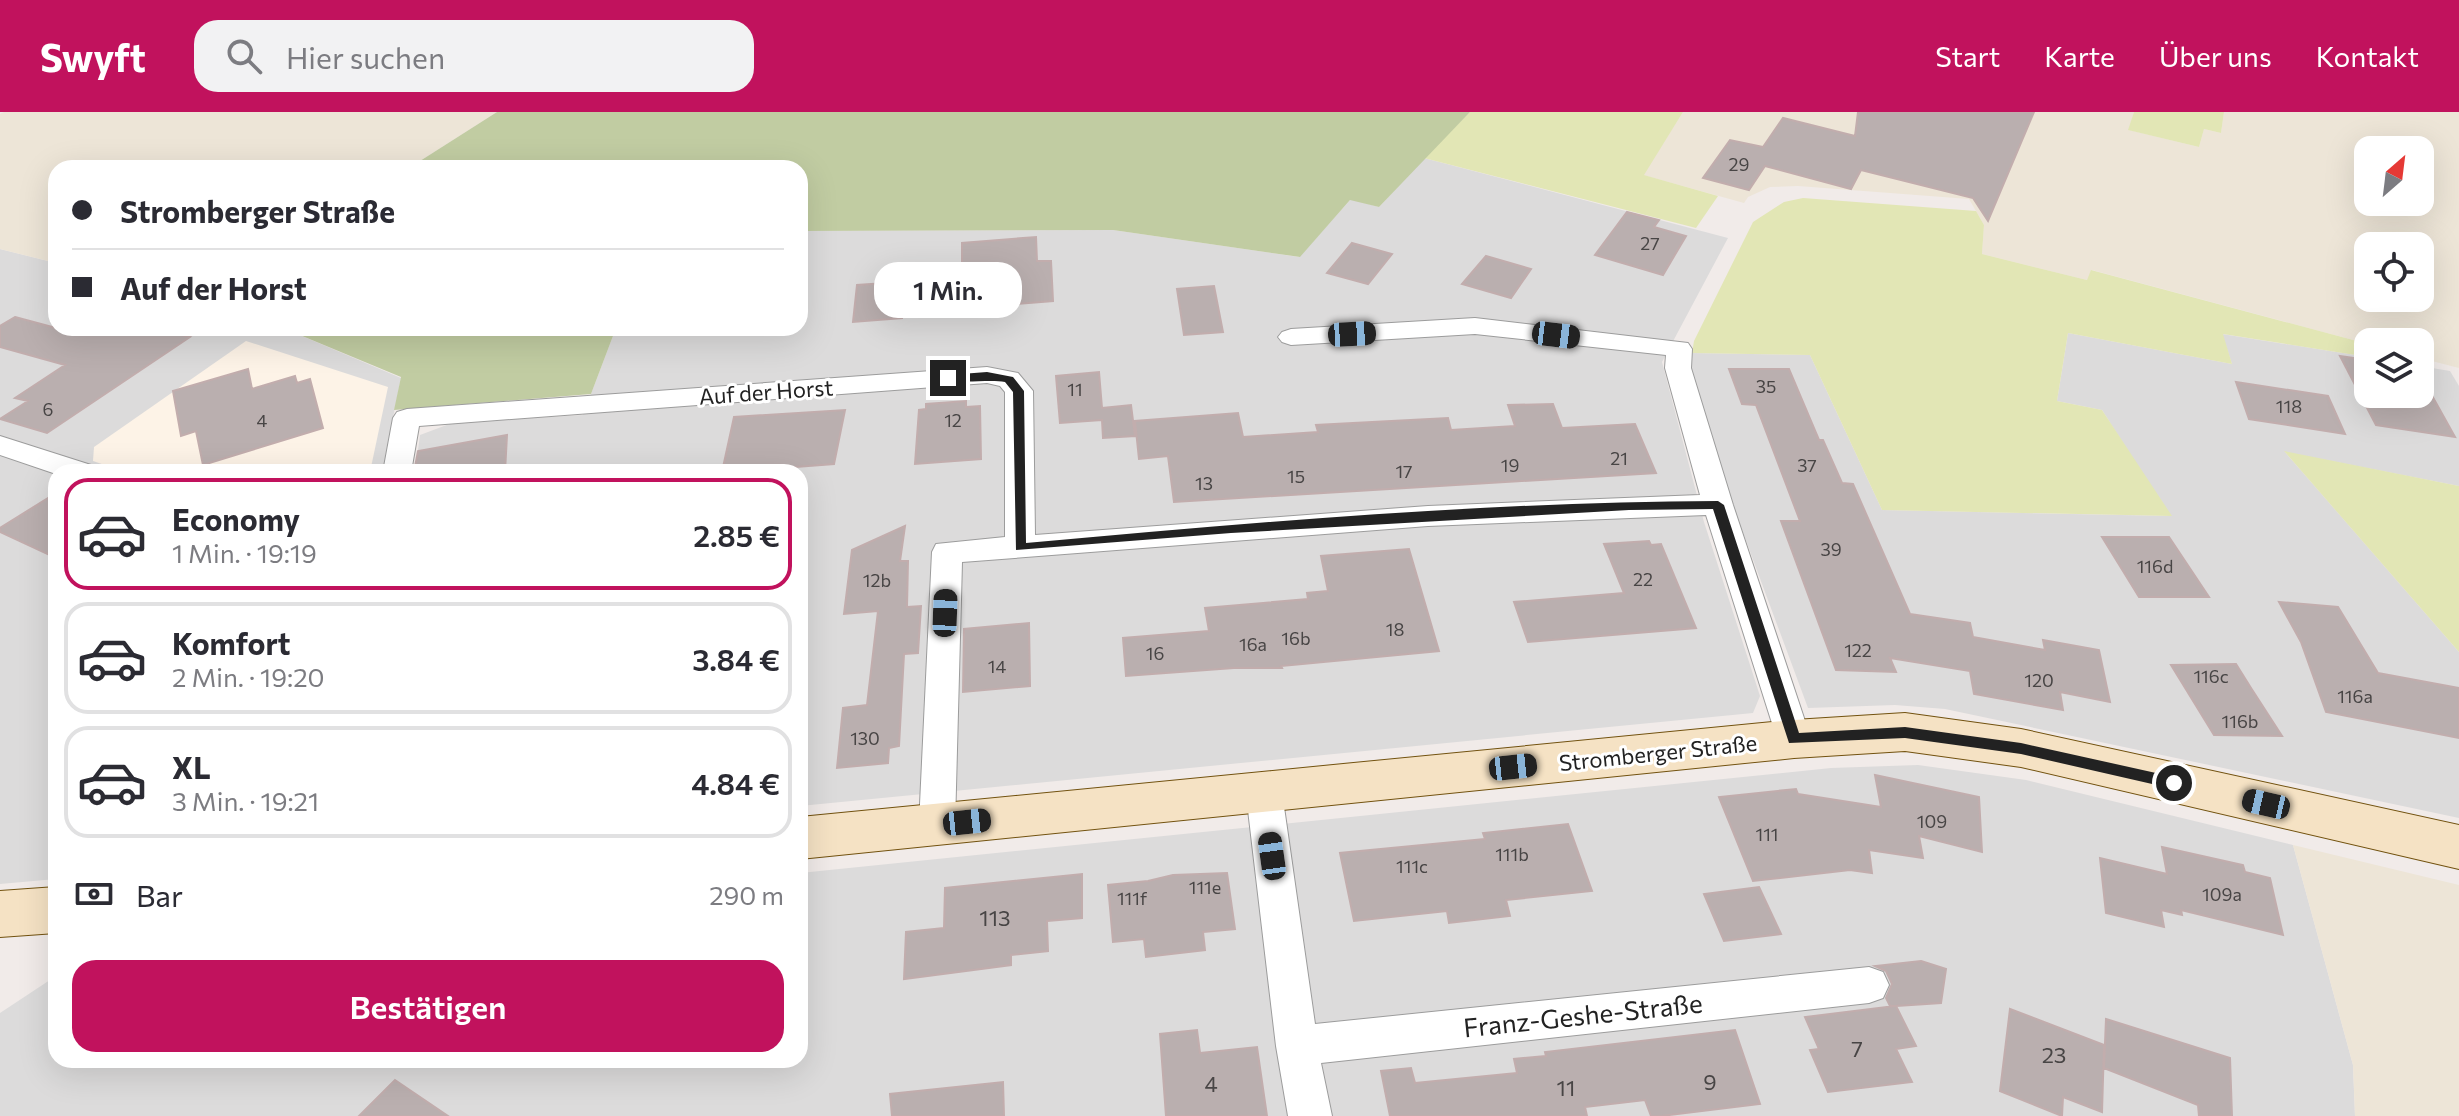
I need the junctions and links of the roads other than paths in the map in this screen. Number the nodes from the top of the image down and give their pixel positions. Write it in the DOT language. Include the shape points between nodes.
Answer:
graph roads {
  1 [pos="1291,337"];
  2 [pos="0,445"];
  3 [pos="57,464"];
  4 [pos="398,464"];
  5 [pos="1718,505"];
  6 [pos="1020,547"];
  7 [pos="1794,739"];
  8 [pos="1264,793"];
  9 [pos="937,825"];
  10 [pos="808,837"];
  11 [pos="2459,847"];
  12 [pos="48,911"];
  13 [pos="0,914"];
  14 [pos="1869,985"];
  15 [pos="1297,1046"];
  16 [pos="1310,1116"];
  1 -- 5 [label="street" via="1475,326 1679,349 1678,368"];
  2 -- 3 [label="street"];
  4 -- 6 [label="street, Auf der Horst" via="407,418 987,375 1009,379 1019,391"];
  5 -- 6 [label="street" via="1247,528"];
  5 -- 7 [label="street"];
  6 -- 9 [label="street" via="947,552"];
  7 -- 8 [label="main road, Stromberger Straße"];
  7 -- 11 [label="main road, Stromberger Straße" via="1905,732 2021,748"];
  8 -- 9 [label="main road, Stromberger Straße"];
  8 -- 15 [label="street"];
  9 -- 10 [label="main road, Stromberger Straße"];
  12 -- 13 [label="main road"];
  14 -- 15 [label="street, Franz-Geshe-Straße"];
  15 -- 16 [label="street"];
}
